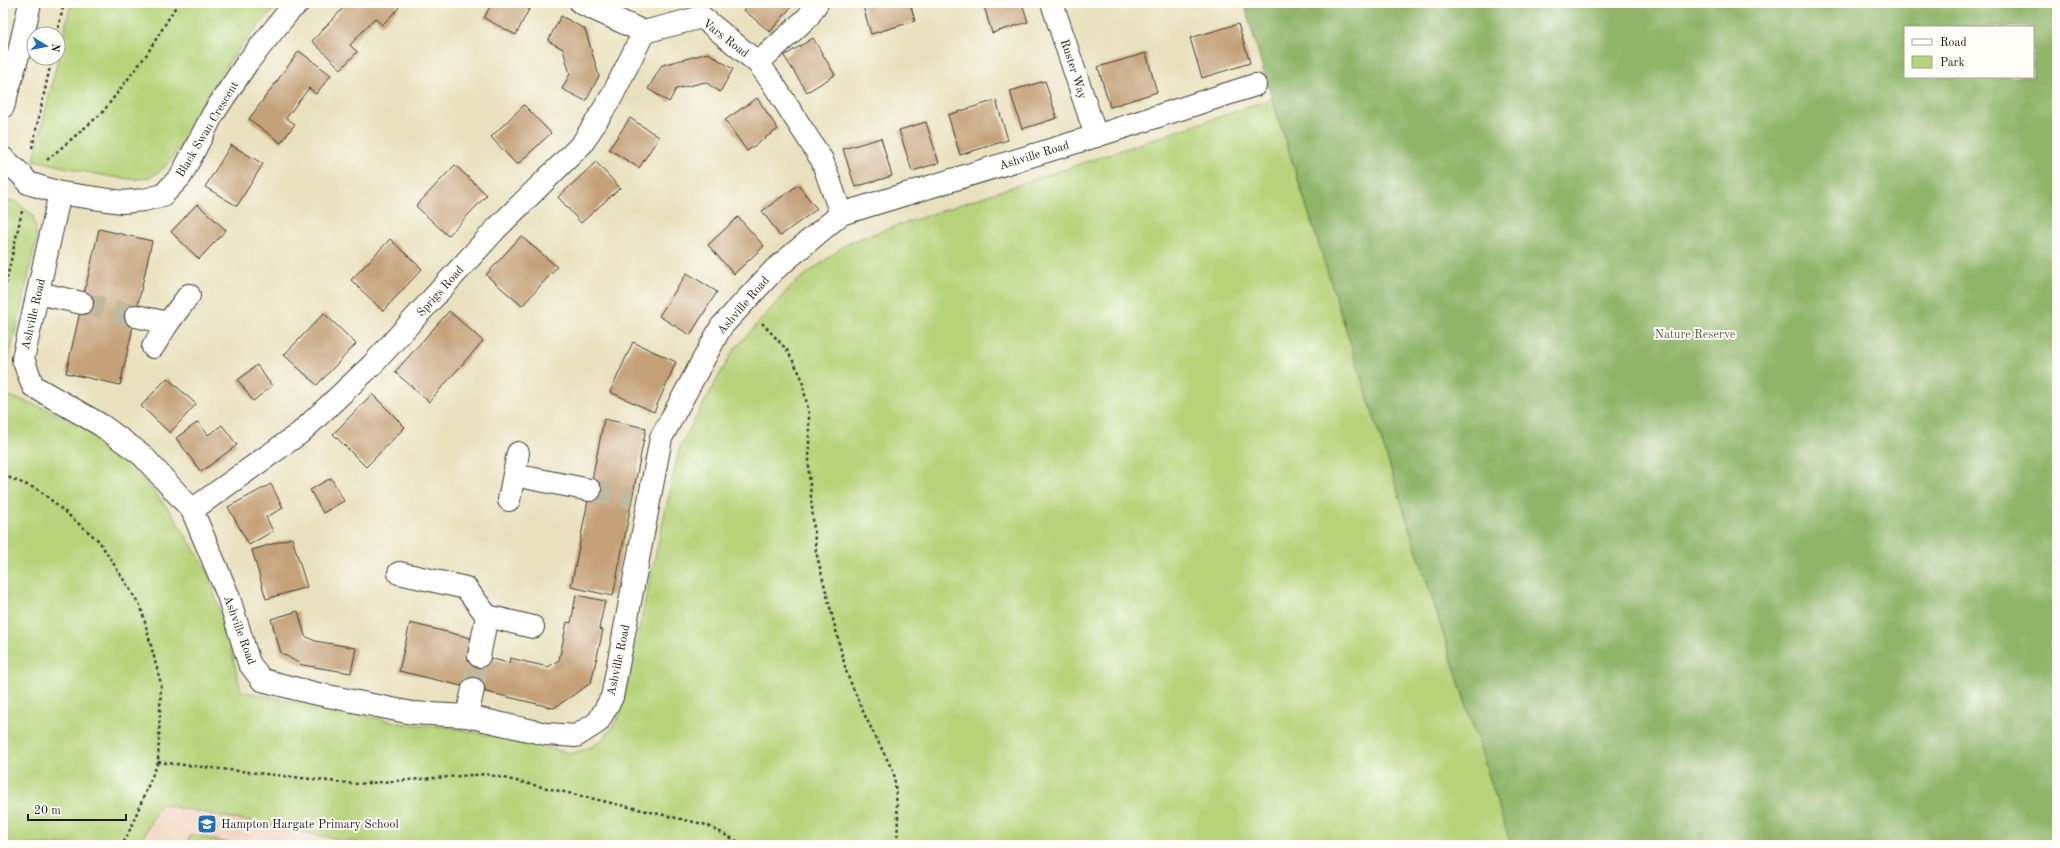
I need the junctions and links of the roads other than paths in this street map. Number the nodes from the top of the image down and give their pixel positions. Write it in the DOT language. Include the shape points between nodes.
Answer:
graph roads {
  1 [pos="30,3"];
  2 [pos="298,3"];
  3 [pos="581,3"];
  4 [pos="817,3"];
  5 [pos="1052,3"];
  6 [pos="614,10"];
  7 [pos="644,32"];
  8 [pos="758,63"];
  9 [pos="1255,85"];
  10 [pos="3,107"];
  11 [pos="1096,136"];
  12 [pos="3,158"];
  13 [pos="60,193"];
  14 [pos="841,214"];
  15 [pos="38,292"];
  16 [pos="189,295"];
  17 [pos="82,303"];
  18 [pos="136,316"];
  19 [pos="168,323"];
  20 [pos="154,347"];
  21 [pos="518,453"];
  22 [pos="514,475"];
  23 [pos="590,490"];
  24 [pos="509,500"];
  25 [pos="192,510"];
  26 [pos="399,574"];
  27 [pos="488,616"];
  28 [pos="533,627"];
  29 [pos="479,656"];
  30 [pos="473,688"];
  31 [pos="467,716"];
  1 -- 10 [label="street"];
  2 -- 13 [label="street, Black Swan Crescent" via="288,11 247,63 213,114 181,176 163,195 122,202"];
  3 -- 6 [label="street"];
  4 -- 8 [label="street, Vars Road" via="808,17"];
  5 -- 11 [label="street, Ruster Way"];
  6 -- 7 [label="street"];
  7 -- 8 [label="street, Vars Road" via="702,17"];
  7 -- 25 [label="street, Sprigs Road" via="612,96 582,144 496,229 372,365 300,433"];
  8 -- 14 [label="street, Vars Road" via="822,160"];
  9 -- 11 [label="street, Ashville Road"];
  11 -- 14 [label="street, Ashville Road"];
  12 -- 13 [label="street, Black Swan Crescent" via="25,179"];
  13 -- 15 [label="street, Ashville Road"];
  14 -- 31 [label="street, Ashville Road" via="774,270 721,327 661,438 641,500 612,697 598,722 576,736 546,734"];
  15 -- 17 [label="street"];
  15 -- 25 [label="street, Ashville Road" via="23,359 33,386 101,425 142,455"];
  16 -- 19 [label="street"];
  18 -- 19 [label="street"];
  19 -- 20 [label="street"];
  21 -- 22 [label="street"];
  22 -- 23 [label="street"];
  22 -- 24 [label="street"];
  25 -- 31 [label="street, Ashville Road" via="228,595 249,663 262,680 313,694 412,713"];
  26 -- 27 [label="street" via="466,588"];
  27 -- 28 [label="street"];
  27 -- 29 [label="street"];
  30 -- 31 [label="street"];
}
